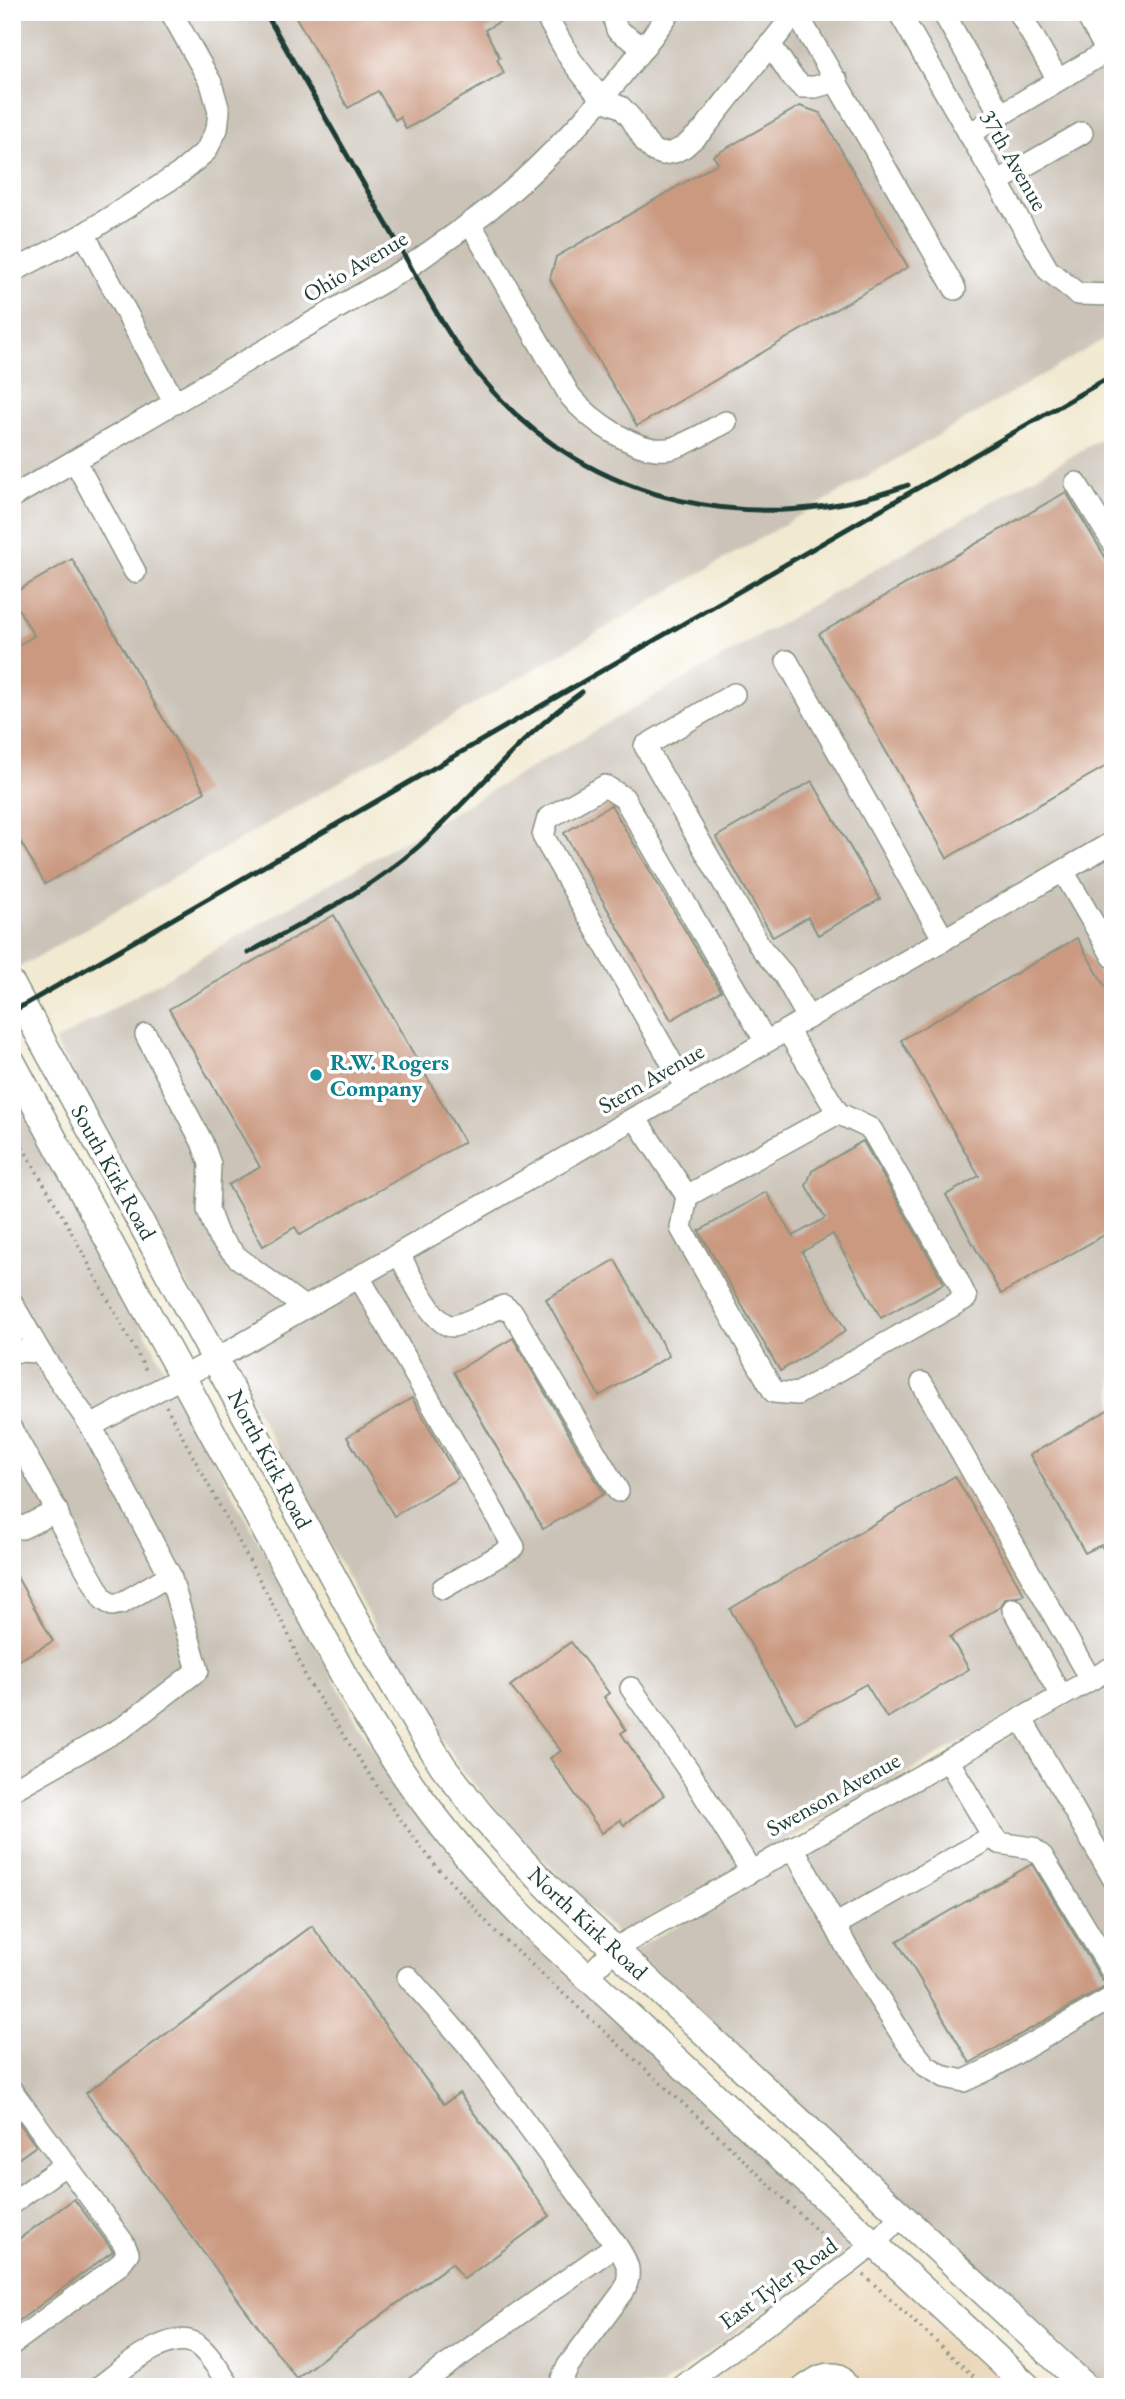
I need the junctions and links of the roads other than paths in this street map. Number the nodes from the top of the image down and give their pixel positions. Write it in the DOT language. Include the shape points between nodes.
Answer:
graph roads {
  1 [pos="171,12"];
  2 [pos="544,12"];
  3 [pos="612,12"];
  4 [pos="670,12"];
  5 [pos="899,12"];
  6 [pos="943,12"];
  7 [pos="1019,12"];
  8 [pos="1086,12"];
  9 [pos="797,13"];
  10 [pos="770,44"];
  11 [pos="644,48"];
  12 [pos="1058,80"];
  13 [pos="836,81"];
  14 [pos="602,100"];
  15 [pos="1001,115"];
  16 [pos="1082,133"];
  17 [pos="969,134"];
  18 [pos="997,181"];
  19 [pos="470,223"];
  20 [pos="84,234"];
  21 [pos="12,272"];
  22 [pos="954,289"];
  23 [pos="1113,295"];
  24 [pos="175,403"];
  25 [pos="726,422"];
  26 [pos="75,461"];
  27 [pos="1076,483"];
  28 [pos="12,497"];
  29 [pos="1113,543"];
  30 [pos="135,572"];
  31 [pos="787,661"];
  32 [pos="734,694"];
  33 [pos="1113,843"];
  34 [pos="1063,871"];
  35 [pos="944,940"];
  36 [pos="1113,957"];
  37 [pos="12,985"];
  38 [pos="808,1018"];
  39 [pos="787,1030"];
  40 [pos="146,1035"];
  41 [pos="766,1042"];
  42 [pos="12,1062"];
  43 [pos="687,1088"];
  44 [pos="838,1113"];
  45 [pos="635,1118"];
  46 [pos="687,1196"];
  47 [pos="399,1254"];
  48 [pos="359,1277"];
  49 [pos="12,1304"];
  50 [pos="305,1308"];
  51 [pos="40,1352"];
  52 [pos="12,1353"];
  53 [pos="216,1360"];
  54 [pos="182,1377"];
  55 [pos="922,1382"];
  56 [pos="91,1426"];
  57 [pos="12,1430"];
  58 [pos="618,1491"];
  59 [pos="57,1511"];
  60 [pos="12,1523"];
  61 [pos="170,1575"];
  62 [pos="443,1588"];
  63 [pos="1013,1609"];
  64 [pos="1113,1667"];
  65 [pos="1090,1679"];
  66 [pos="631,1688"];
  67 [pos="1061,1696"];
  68 [pos="1021,1718"];
  69 [pos="948,1760"];
  70 [pos="12,1790"];
  71 [pos="993,1836"];
  72 [pos="793,1847"];
  73 [pos="751,1871"];
  74 [pos="1113,1878"];
  75 [pos="835,1925"];
  76 [pos="614,1949"];
  77 [pos="1113,1973"];
  78 [pos="408,1977"];
  79 [pos="587,1977"];
  80 [pos="1113,1997"];
  81 [pos="12,2091"];
  82 [pos="66,2164"];
  83 [pos="12,2203"];
  84 [pos="901,2216"];
  85 [pos="874,2244"];
  86 [pos="616,2245"];
  87 [pos="12,2344"];
  88 [pos="99,2387"];
  89 [pos="230,2387"];
  90 [pos="416,2387"];
  91 [pos="562,2387"];
  92 [pos="681,2387"];
  93 [pos="803,2387"];
  94 [pos="849,2387"];
  95 [pos="1028,2387"];
  96 [pos="1086,2387"];
  1 -- 20 [label="street" via="211,83 219,111 218,129 206,150 179,174"];
  2 -- 14 [label="street"];
  3 -- 11 [label="street" via="617,30"];
  4 -- 11 [label="street, Ohio Avenue"];
  5 -- 17 [label="street, 37th Avenue"];
  6 -- 15 [label="street"];
  7 -- 12 [label="street"];
  8 -- 12 [label="street" via="1107,51"];
  9 -- 10 [label="street"];
  9 -- 13 [label="street"];
  10 -- 13 [label="street" via="802,87"];
  10 -- 14 [label="street" via="703,130 674,152 654,151 621,107"];
  11 -- 14 [label="street, Ohio Avenue"];
  12 -- 15 [label="street"];
  13 -- 22 [label="street"];
  14 -- 19 [label="street, Ohio Avenue" via="516,187"];
  15 -- 17 [label="street"];
  16 -- 18 [label="street"];
  17 -- 18 [label="street, 37th Avenue"];
  18 -- 23 [label="street, 37th Avenue" via="1048,270 1078,294"];
  19 -- 24 [label="street, Ohio Avenue" via="410,266"];
  19 -- 25 [label="street" via="582,411 610,430 658,449 668,449"];
  20 -- 21 [label="street"];
  20 -- 24 [label="street"];
  24 -- 26 [label="street, Ohio Avenue"];
  26 -- 28 [label="street, Ohio Avenue"];
  26 -- 30 [label="street"];
  27 -- 29 [label="street"];
  31 -- 35 [label="street"];
  32 -- 38 [label="street" via="645,746 761,948 784,975"];
  33 -- 34 [label="street, Stern Avenue"];
  34 -- 35 [label="street, Stern Avenue"];
  34 -- 36 [label="street"];
  35 -- 38 [label="street, Stern Avenue"];
  37 -- 53 [label="main road, South Kirk Road"];
  38 -- 39 [label="street, Stern Avenue"];
  39 -- 41 [label="street, Stern Avenue"];
  39 -- 44 [label="street"];
  40 -- 50 [label="street" via="210,1164 208,1210 218,1236 237,1257"];
  41 -- 43 [label="street, Stern Avenue"];
  41 -- 43 [label="street" via="624,798 605,786 548,818 543,835"];
  42 -- 54 [label="main road, South Kirk Road"];
  43 -- 45 [label="street, Stern Avenue"];
  44 -- 46 [label="street"];
  44 -- 46 [label="street" via="872,1129 966,1298 797,1394 774,1392 681,1228"];
  45 -- 46 [label="street"];
  45 -- 47 [label="street, Stern Avenue"];
  47 -- 48 [label="street, Stern Avenue"];
  47 -- 58 [label="street" via="441,1323 453,1326 504,1306 513,1313"];
  48 -- 50 [label="street, Stern Avenue"];
  48 -- 62 [label="street" via="514,1547"];
  49 -- 51 [label="street"];
  50 -- 53 [label="street, Stern Avenue"];
  51 -- 52 [label="street"];
  51 -- 56 [label="street"];
  53 -- 54 [label="street, Stern Avenue"];
  53 -- 76 [label="main road, North Kirk Road" via="369,1643 443,1766 514,1853"];
  54 -- 56 [label="street, Stern Avenue"];
  54 -- 79 [label="main road, North Kirk Road" via="356,1698 412,1788 486,1879"];
  55 -- 65 [label="street"];
  56 -- 61 [label="street"];
  57 -- 59 [label="street"];
  59 -- 60 [label="street" via="22,1528"];
  59 -- 61 [label="street" via="103,1599 112,1605"];
  61 -- 70 [label="street" via="198,1670 125,1726"];
  63 -- 67 [label="street"];
  64 -- 65 [label="street, Swenson Avenue"];
  65 -- 67 [label="street, Swenson Avenue"];
  66 -- 73 [label="street"];
  67 -- 68 [label="street, Swenson Avenue"];
  68 -- 69 [label="street, Swenson Avenue"];
  68 -- 74 [label="street"];
  69 -- 71 [label="street"];
  69 -- 72 [label="street, Swenson Avenue"];
  71 -- 75 [label="street"];
  71 -- 77 [label="street" via="999,1843 1032,1848 1042,1856"];
  72 -- 73 [label="street, Swenson Avenue"];
  72 -- 75 [label="street"];
  73 -- 76 [label="street, Swenson Avenue"];
  75 -- 80 [label="street" via="905,2040 926,2066 945,2077 964,2081"];
  76 -- 79 [label="street, Swenson Avenue"];
  76 -- 84 [label="main road, North Kirk Road"];
  78 -- 86 [label="street" via="469,2046"];
  79 -- 85 [label="main road, North Kirk Road"];
  81 -- 82 [label="street"];
  82 -- 83 [label="street"];
  82 -- 87 [label="street" via="128,2253"];
  84 -- 85 [label="street, East Tyler Road"];
  84 -- 96 [label="main road, North Kirk Road"];
  85 -- 92 [label="street, East Tyler Road"];
  85 -- 95 [label="main road, North Kirk Road"];
  86 -- 90 [label="street"];
  86 -- 91 [label="street" via="628,2266 629,2280 568,2366"];
  88 -- 89 [label="street" via="147,2352 184,2339 199,2346"];
  93 -- 94 [label="street" via="830,2373 840,2375"];
}
